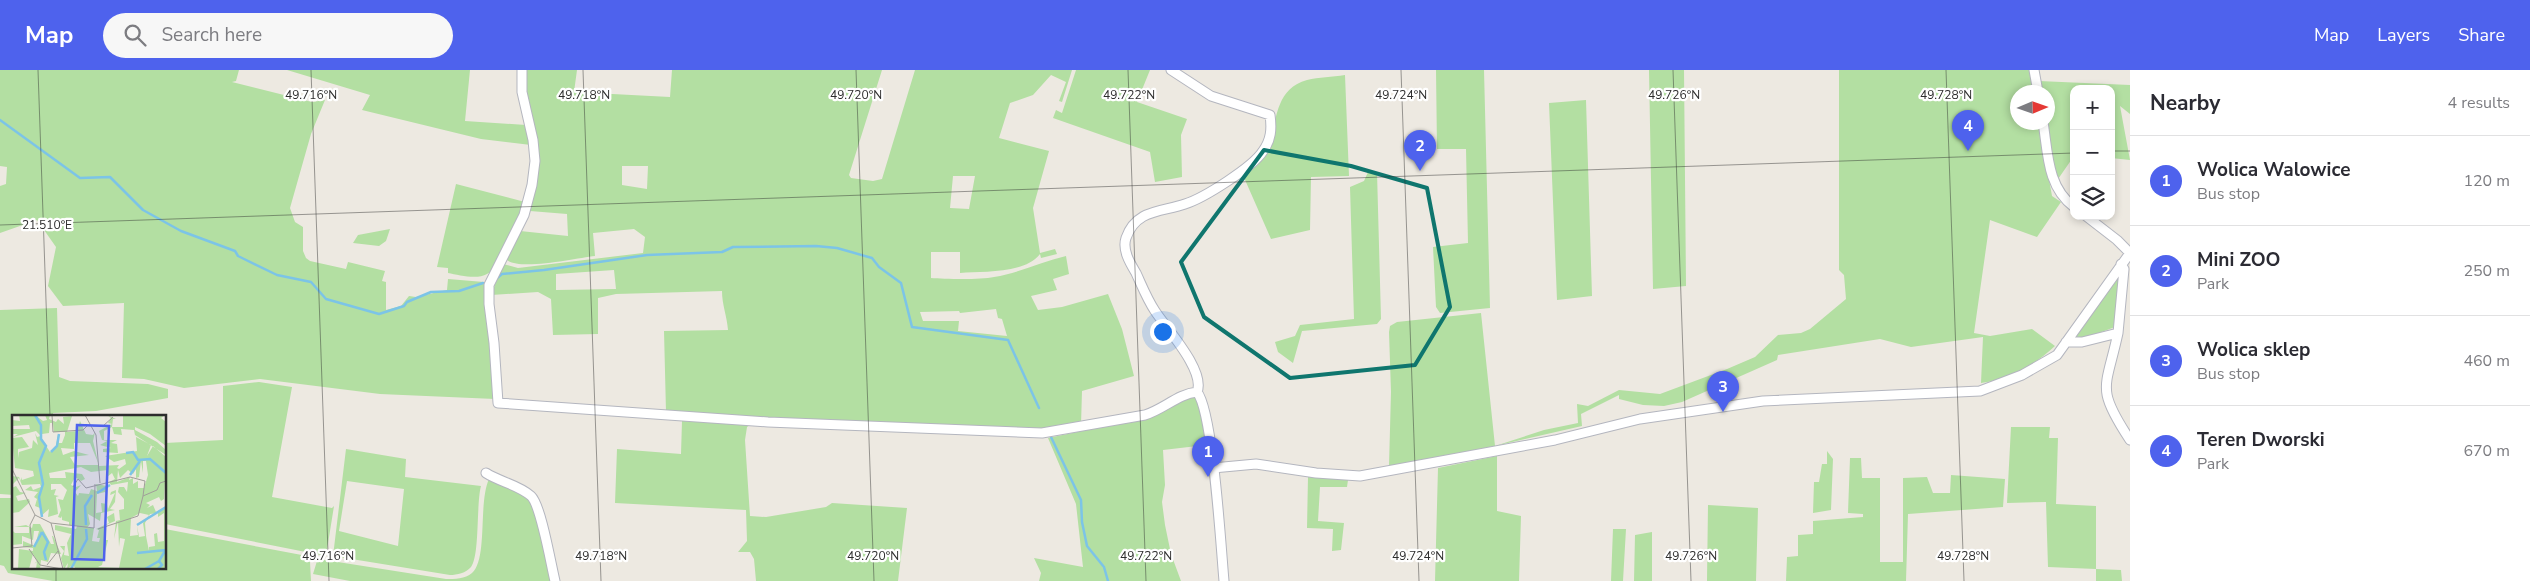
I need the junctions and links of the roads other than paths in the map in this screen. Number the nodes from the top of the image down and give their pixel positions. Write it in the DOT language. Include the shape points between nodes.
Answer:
graph roads {
  1 [pos="522,70"];
  2 [pos="1172,70"];
  3 [pos="2034,70"];
  4 [pos="2037,85"];
  5 [pos="2044,130"];
  6 [pos="2070,204"];
  7 [pos="2091,220"];
  8 [pos="2130,253"];
  9 [pos="2121,264"];
  10 [pos="2118,333"];
  11 [pos="2066,342"];
  12 [pos="1197,392"];
  13 [pos="2130,440"];
  14 [pos="1213,468"];
  15 [pos="486,473"];
  16 [pos="555,581"];
  17 [pos="1224,581"];
  1 -- 12 [label="street" via="522,92 535,161 524,215 489,285 498,402 705,419 1042,433 1145,415 1181,396"];
  2 -- 12 [label="street" via="1208,94 1270,116 1272,126 1271,137 1262,153 1244,168 1212,191 1185,204 1142,216 1126,239 1126,253 1153,309 1192,363 1200,383"];
  3 -- 4 [label="street"];
  5 -- 6 [label="street" via="2052,178 2063,199"];
  7 -- 8 [label="street"];
  8 -- 9 [label="street"];
  9 -- 10 [label="street" via="2124,269"];
  9 -- 11 [label="street"];
  10 -- 11 [label="street" via="2082,342"];
  10 -- 13 [label="street" via="2105,387 2114,415"];
  11 -- 14 [label="street" via="2057,355 2022,375 1980,391 1763,401 1640,419 1555,440 1360,476 1256,464"];
  12 -- 14 [label="street" via="1203,402"];
  14 -- 17 [label="street"];
  15 -- 16 [label="street" via="533,497"];
}
